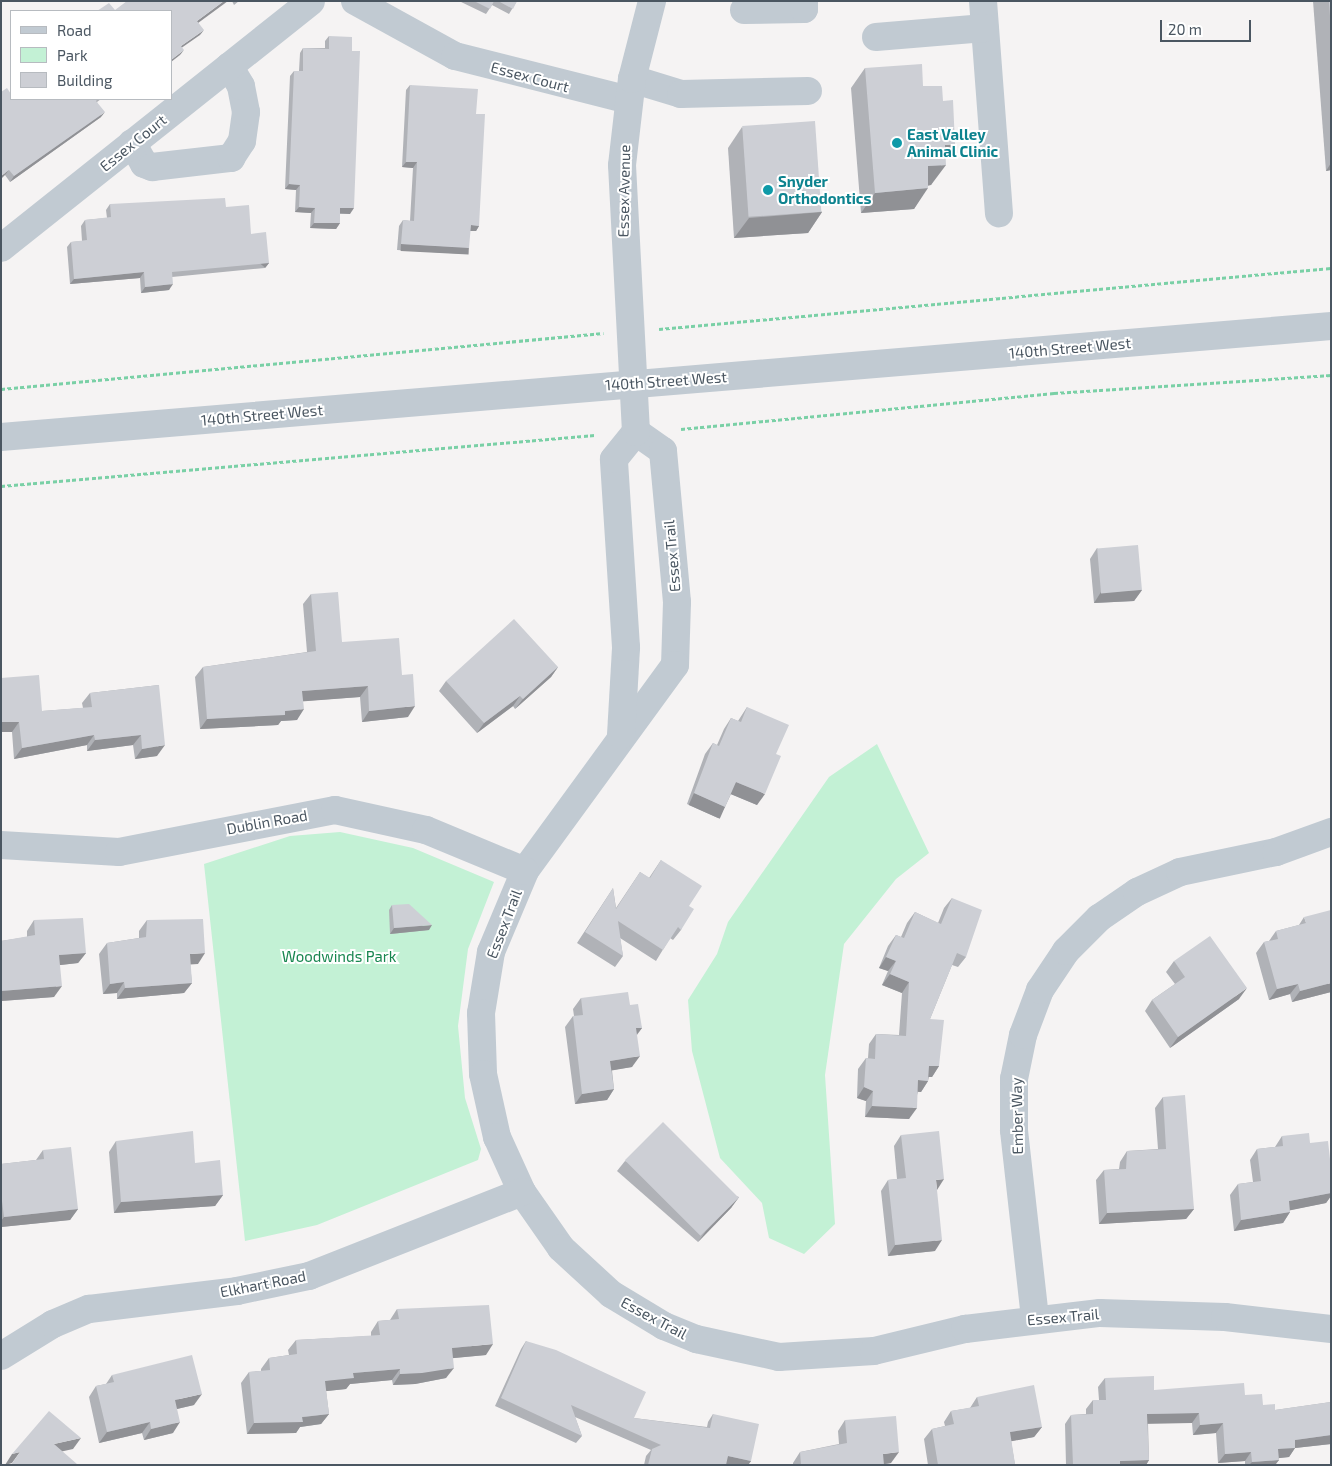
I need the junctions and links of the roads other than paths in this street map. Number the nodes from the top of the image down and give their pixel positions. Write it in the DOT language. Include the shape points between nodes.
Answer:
graph roads {
  1 [pos="311,1"];
  2 [pos="355,1"];
  3 [pos="652,1"];
  4 [pos="804,1"];
  5 [pos="983,1"];
  6 [pos="744,10"];
  7 [pos="985,28"];
  8 [pos="876,37"];
  9 [pos="228,66"];
  10 [pos="630,90"];
  11 [pos="808,91"];
  12 [pos="132,143"];
  13 [pos="998,213"];
  14 [pos="1,248"];
  15 [pos="1331,326"];
  16 [pos="632,383"];
  17 [pos="636,432"];
  18 [pos="1,436"];
  19 [pos="621,735"];
  20 [pos="1331,832"];
  21 [pos="1,845"];
  22 [pos="525,871"];
  23 [pos="522,1192"];
  24 [pos="1035,1318"];
  25 [pos="1331,1329"];
  26 [pos="1,1356"];
  1 -- 9 [label="street, Essex Court"];
  2 -- 10 [label="street, Essex Court" via="455,56"];
  3 -- 10 [label="street, Essex Avenue"];
  4 -- 6 [label="street" via="804,9"];
  5 -- 7 [label="street"];
  7 -- 8 [label="street"];
  7 -- 13 [label="street"];
  9 -- 12 [label="street, Essex Court"];
  9 -- 12 [label="street" via="241,86 246,112 242,141 231,158 152,167 144,164"];
  10 -- 11 [label="street, Essex Court" via="681,94"];
  10 -- 16 [label="street, Essex Avenue" via="621,208"];
  12 -- 14 [label="street, Essex Court"];
  15 -- 16 [label="street, 140th Street West"];
  16 -- 17 [label="street"];
  16 -- 18 [label="street, 140th Street West"];
  17 -- 19 [label="street, Essex Trail" via="614,459 626,647"];
  17 -- 19 [label="street, Essex Trail" via="663,451 676,602 675,665 656,696"];
  19 -- 22 [label="street, Essex Trail" via="577,805"];
  20 -- 24 [label="street, Ember Way" via="1276,852 1180,872 1137,892 1099,918 1072,944 1040,990 1023,1035 1014,1079 1014,1130"];
  21 -- 22 [label="street, Dublin Road" via="119,852 335,810 426,830"];
  22 -- 23 [label="street, Essex Trail" via="491,952 481,1045 497,1137"];
  23 -- 24 [label="street, Essex Trail" via="561,1248 611,1294 664,1326 728,1348 778,1358 835,1357"];
  23 -- 26 [label="street, Elkhart Road" via="309,1276 237,1291 89,1309 53,1324"];
  24 -- 25 [label="street, Essex Trail" via="1165,1314"];
}
